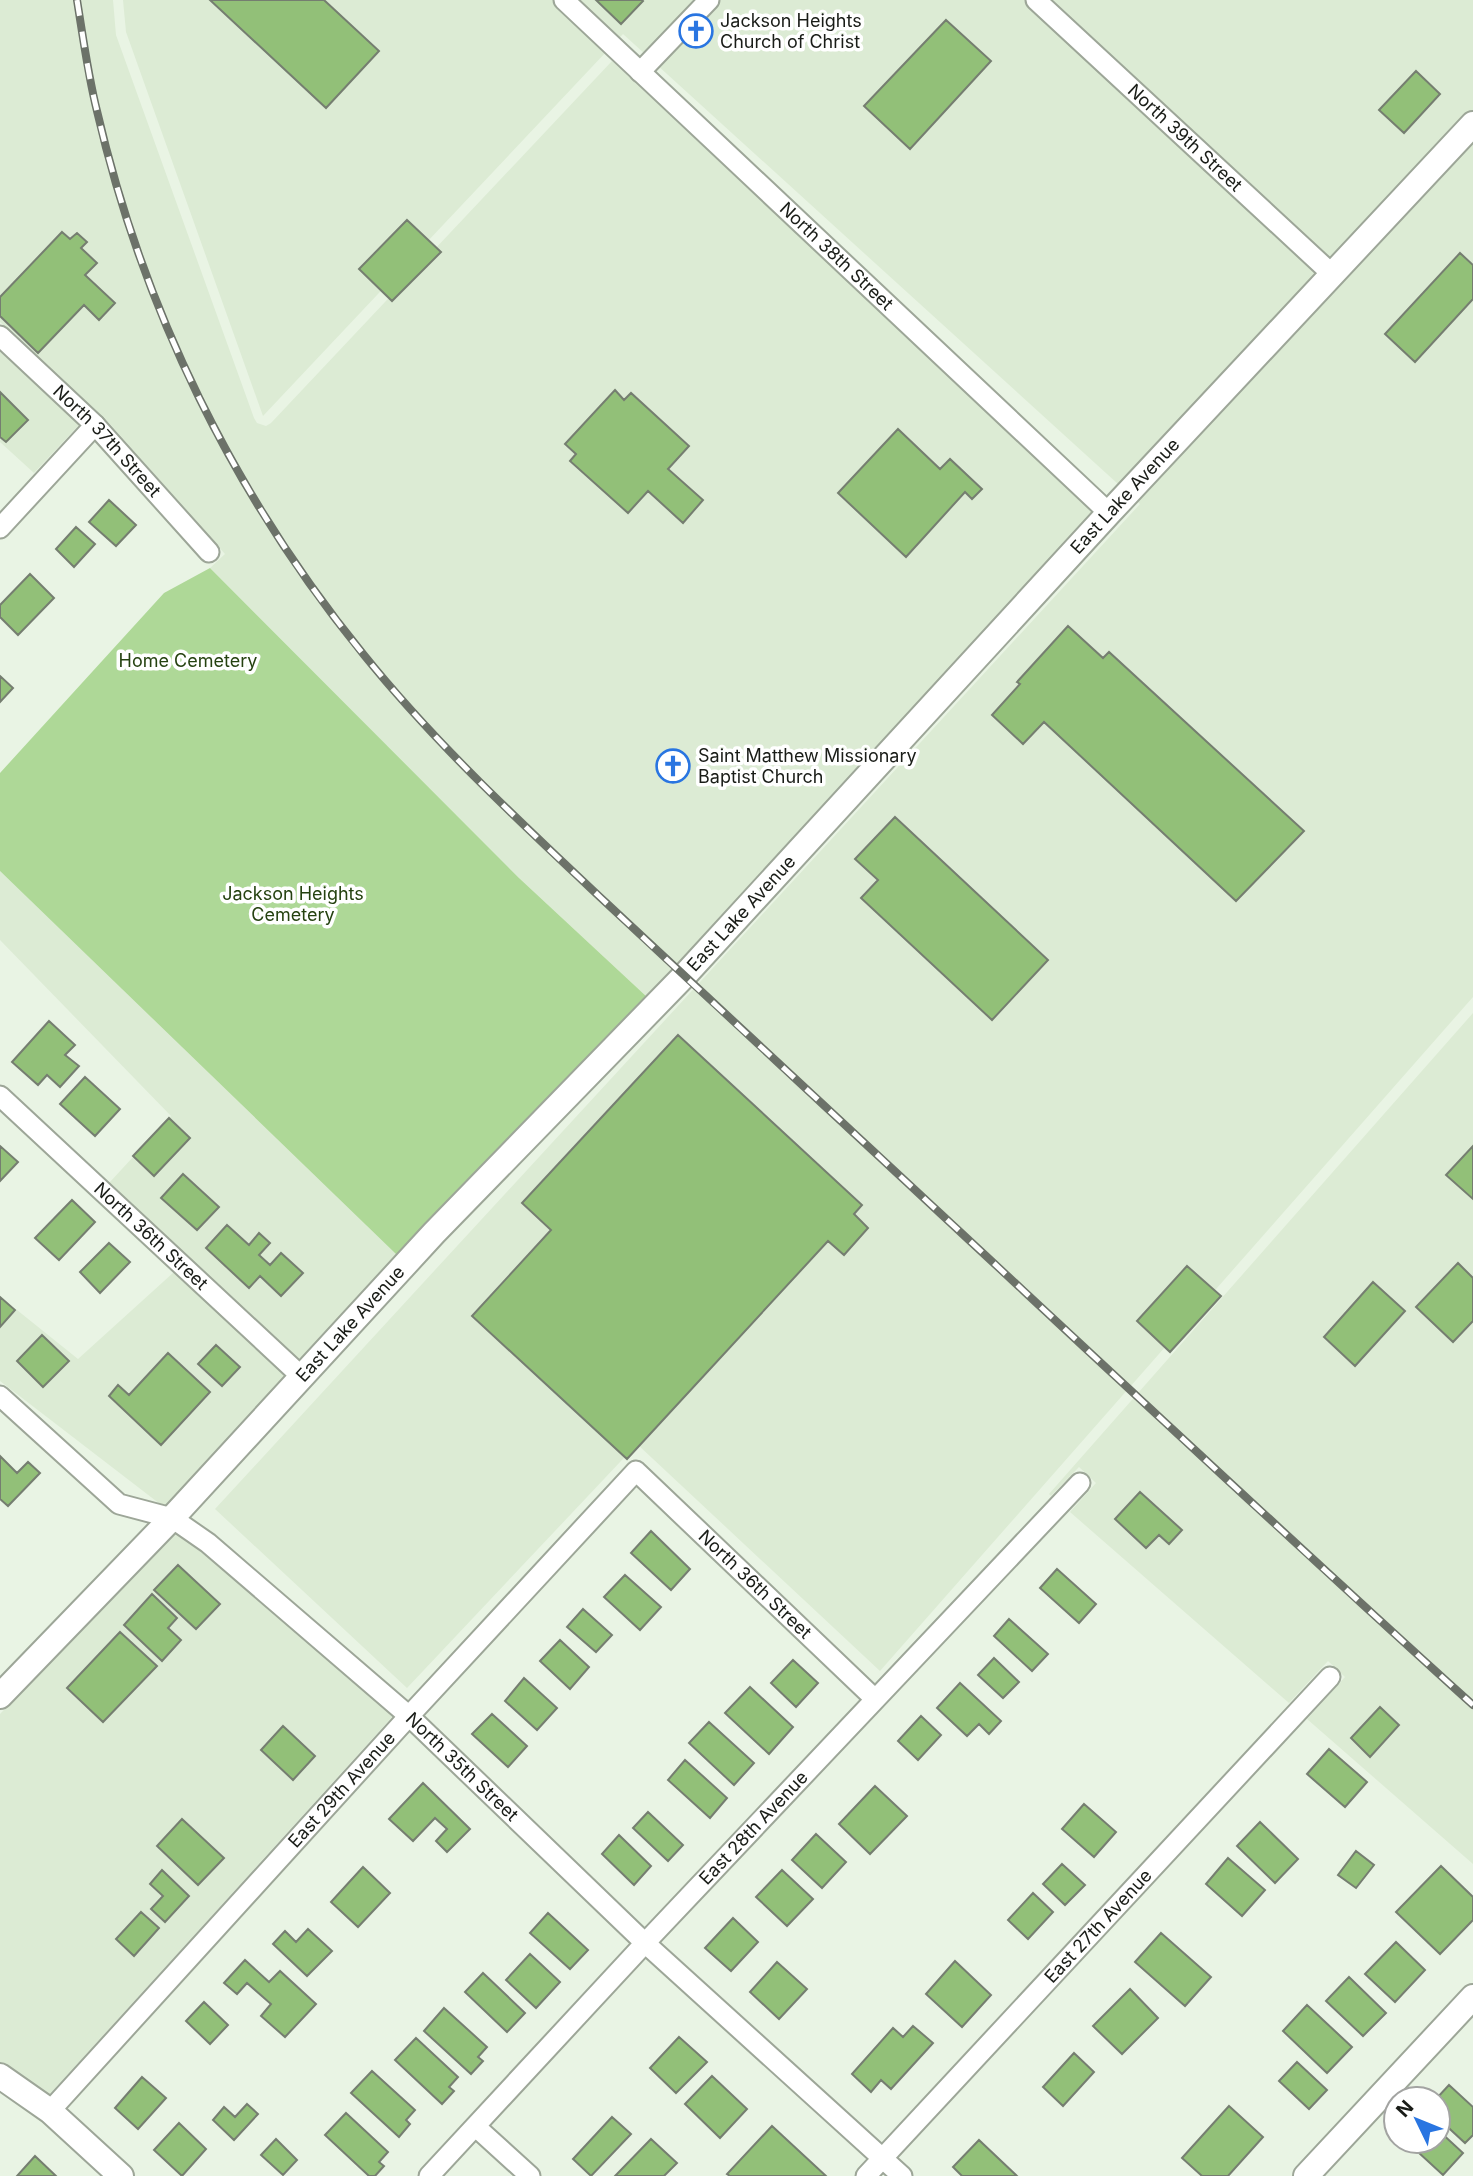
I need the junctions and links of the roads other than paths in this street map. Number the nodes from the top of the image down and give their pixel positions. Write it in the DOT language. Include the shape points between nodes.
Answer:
graph roads {
  1 [pos="564,0"];
  2 [pos="709,0"];
  3 [pos="1036,0"];
  4 [pos="640,72"];
  5 [pos="1473,124"];
  6 [pos="1333,275"];
  7 [pos="0,336"];
  8 [pos="95,425"];
  9 [pos="1109,513"];
  10 [pos="0,528"];
  11 [pos="209,552"];
  12 [pos="0,1096"];
  13 [pos="301,1376"];
  14 [pos="0,1396"];
  15 [pos="636,1471"];
  16 [pos="1080,1483"];
  17 [pos="172,1518"];
  18 [pos="1329,1676"];
  19 [pos="0,1696"];
  20 [pos="875,1699"];
  21 [pos="410,1716"];
  22 [pos="645,1943"];
  23 [pos="1473,1997"];
  24 [pos="3,2084"];
  25 [pos="50,2111"];
  26 [pos="476,2127"];
  27 [pos="883,2158"];
  28 [pos="121,2176"];
  29 [pos="429,2176"];
  30 [pos="530,2176"];
  31 [pos="866,2176"];
  32 [pos="902,2176"];
  33 [pos="1306,2176"];
  1 -- 4 [label="street, North 38th Street"];
  2 -- 4 [label="street"];
  3 -- 6 [label="street, North 39th Street"];
  4 -- 9 [label="street, North 38th Street"];
  5 -- 6 [label="street, East Lake Avenue"];
  6 -- 9 [label="street, East Lake Avenue"];
  7 -- 8 [label="street, North 37th Street"];
  8 -- 10 [label="street"];
  8 -- 11 [label="street, North 37th Street"];
  9 -- 13 [label="street, East Lake Avenue" via="684,976"];
  12 -- 13 [label="street, North 36th Street"];
  13 -- 17 [label="street, East Lake Avenue"];
  14 -- 17 [label="street, North 35th Street" via="119,1504"];
  15 -- 20 [label="street, North 36th Street"];
  15 -- 21 [label="street, East 29th Avenue"];
  16 -- 20 [label="street, East 28th Avenue"];
  17 -- 19 [label="street, East Lake Avenue"];
  17 -- 21 [label="street, North 35th Street" via="208,1543"];
  18 -- 27 [label="street, East 27th Avenue"];
  20 -- 22 [label="street, East 28th Avenue"];
  21 -- 22 [label="street, North 35th Street"];
  21 -- 25 [label="street, East 29th Avenue"];
  22 -- 26 [label="street, East 28th Avenue"];
  22 -- 27 [label="street, North 35th Street"];
  23 -- 33 [label="street"];
  24 -- 25 [label="street"];
  25 -- 28 [label="street"];
  26 -- 29 [label="street, East 28th Avenue"];
  26 -- 30 [label="street"];
  27 -- 31 [label="street, East 27th Avenue"];
  27 -- 32 [label="street, North 35th Street"];
}
